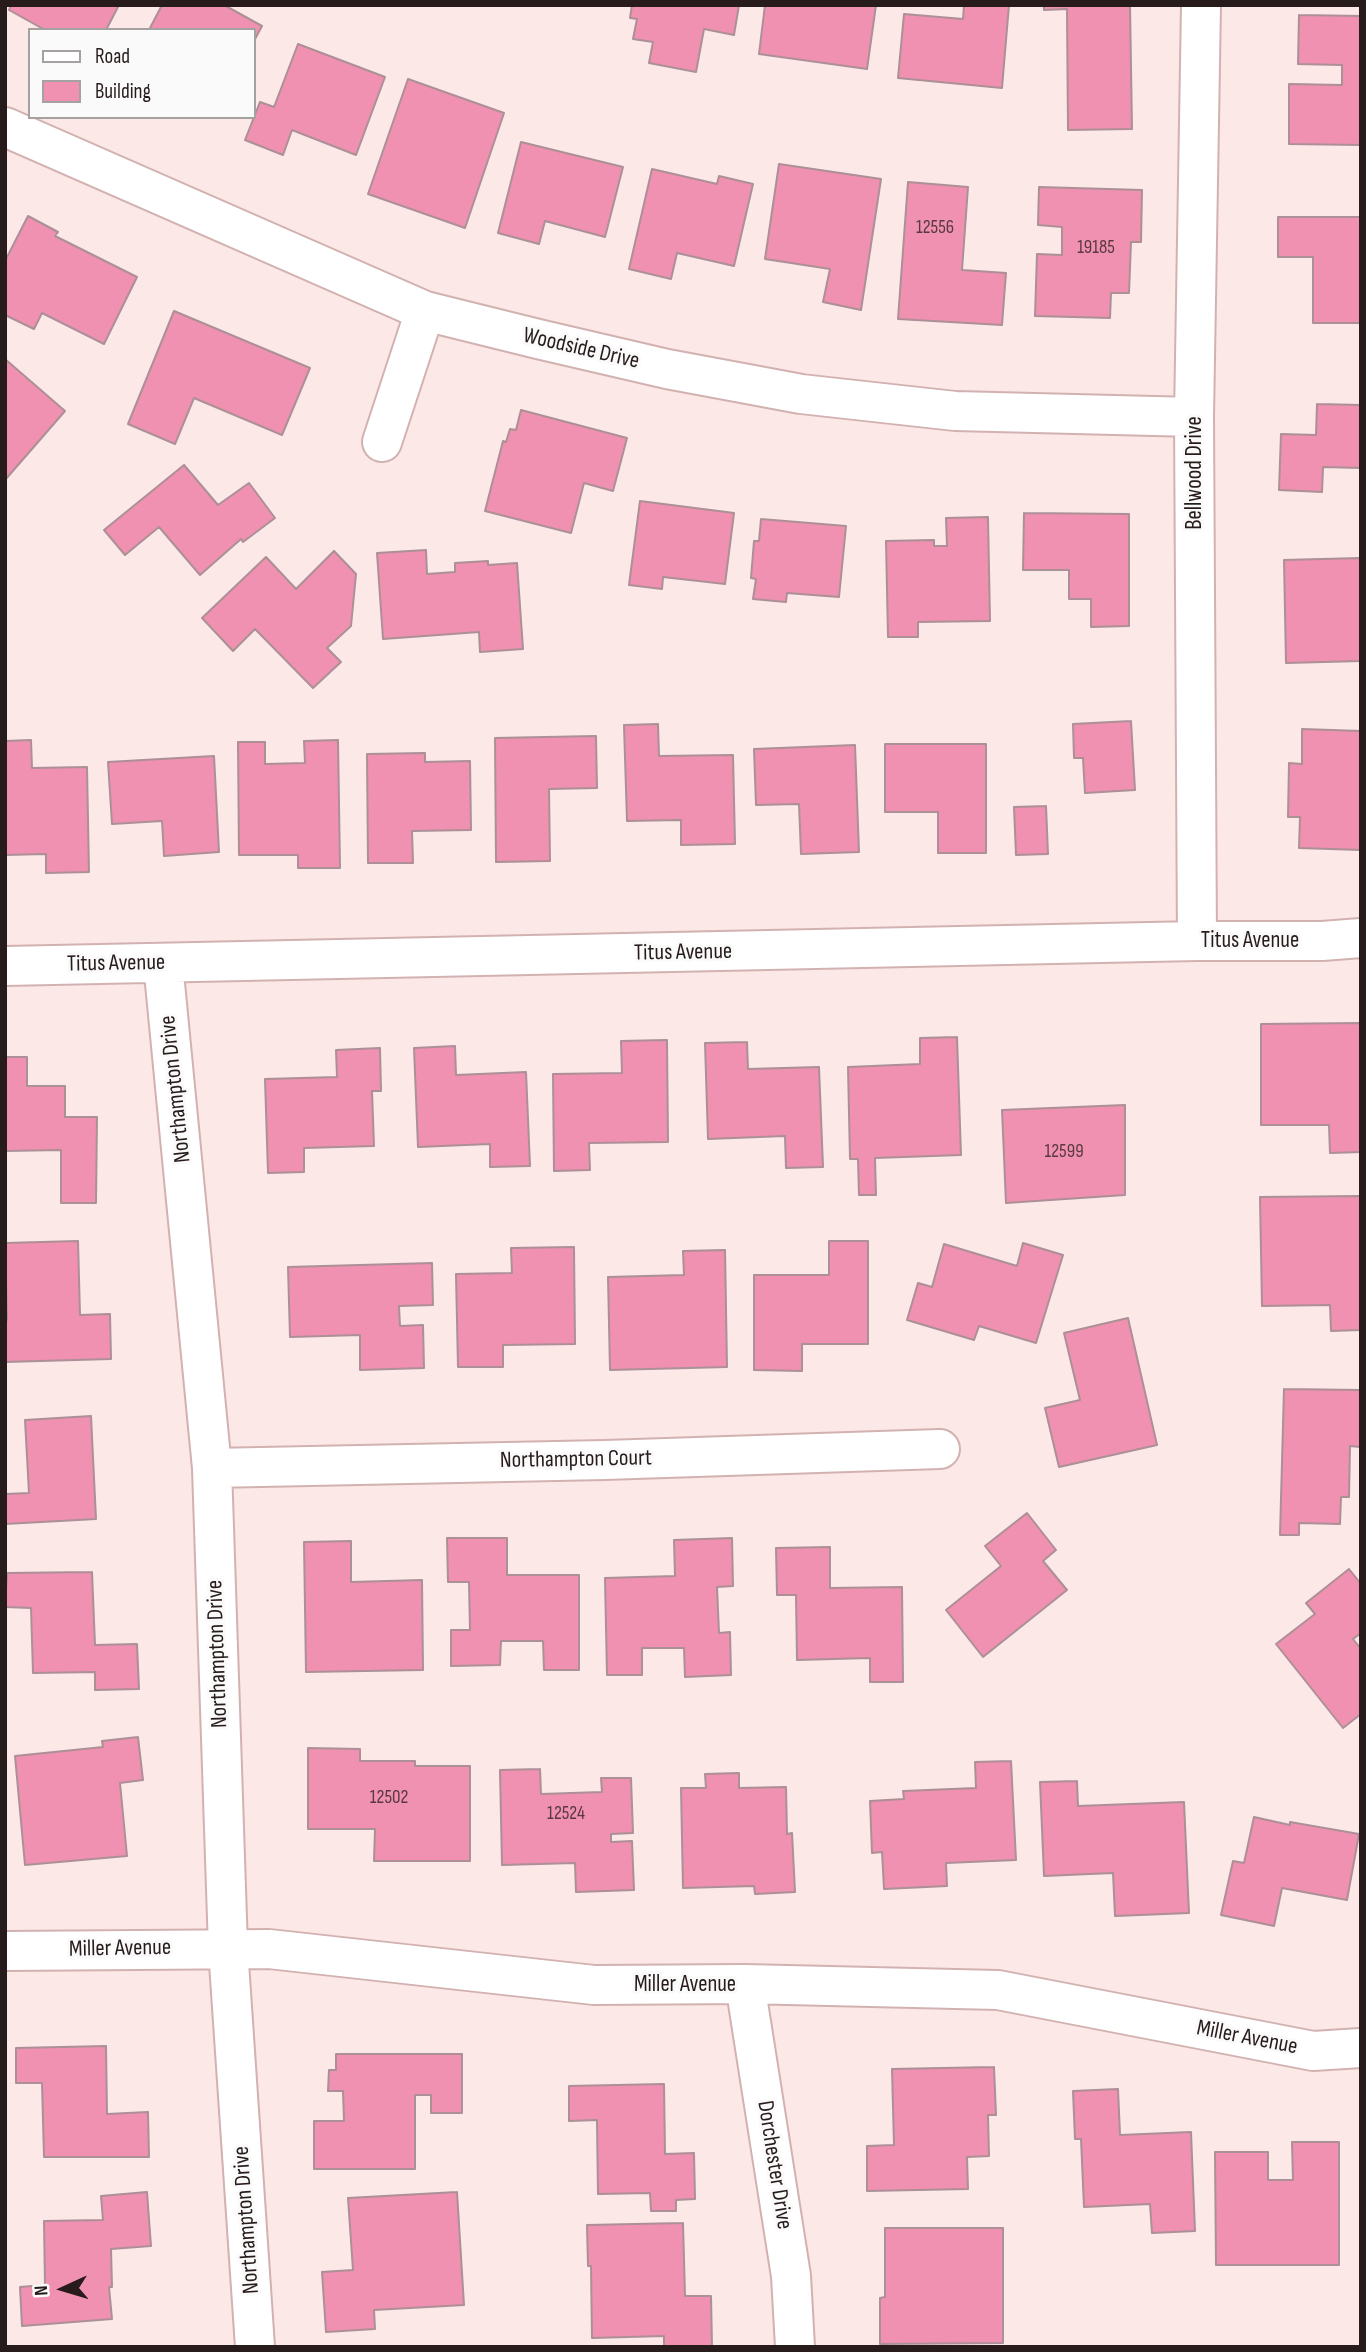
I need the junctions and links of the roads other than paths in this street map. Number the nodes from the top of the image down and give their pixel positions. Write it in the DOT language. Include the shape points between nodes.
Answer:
graph roads {
  1 [pos="1201,5"];
  2 [pos="5,127"];
  3 [pos="425,310"];
  4 [pos="1195,417"];
  5 [pos="382,442"];
  6 [pos="1361,938"];
  7 [pos="1196,941"];
  8 [pos="163,963"];
  9 [pos="5,966"];
  10 [pos="940,1449"];
  11 [pos="212,1468"];
  12 [pos="228,1948"];
  13 [pos="5,1951"];
  14 [pos="745,1984"];
  15 [pos="1361,2048"];
  16 [pos="255,2347"];
  17 [pos="795,2347"];
  1 -- 4 [label="street, Bellwood Drive"];
  2 -- 3 [label="street, Woodside Drive"];
  3 -- 4 [label="street, Woodside Drive" via="667,369 801,394 954,411"];
  3 -- 5 [label="street"];
  4 -- 7 [label="street, Bellwood Drive"];
  6 -- 7 [label="street, Titus Avenue"];
  7 -- 8 [label="street, Titus Avenue"];
  8 -- 9 [label="street, Titus Avenue"];
  8 -- 11 [label="street, Northampton Drive"];
  10 -- 11 [label="street, Northampton Court"];
  11 -- 12 [label="street, Northampton Drive"];
  12 -- 13 [label="street, Miller Avenue"];
  12 -- 14 [label="street, Miller Avenue" via="594,1985"];
  12 -- 16 [label="street, Northampton Drive"];
  14 -- 15 [label="street, Miller Avenue" via="998,1990 1313,2050"];
  14 -- 17 [label="street, Dorchester Drive" via="791,2276"];
}
